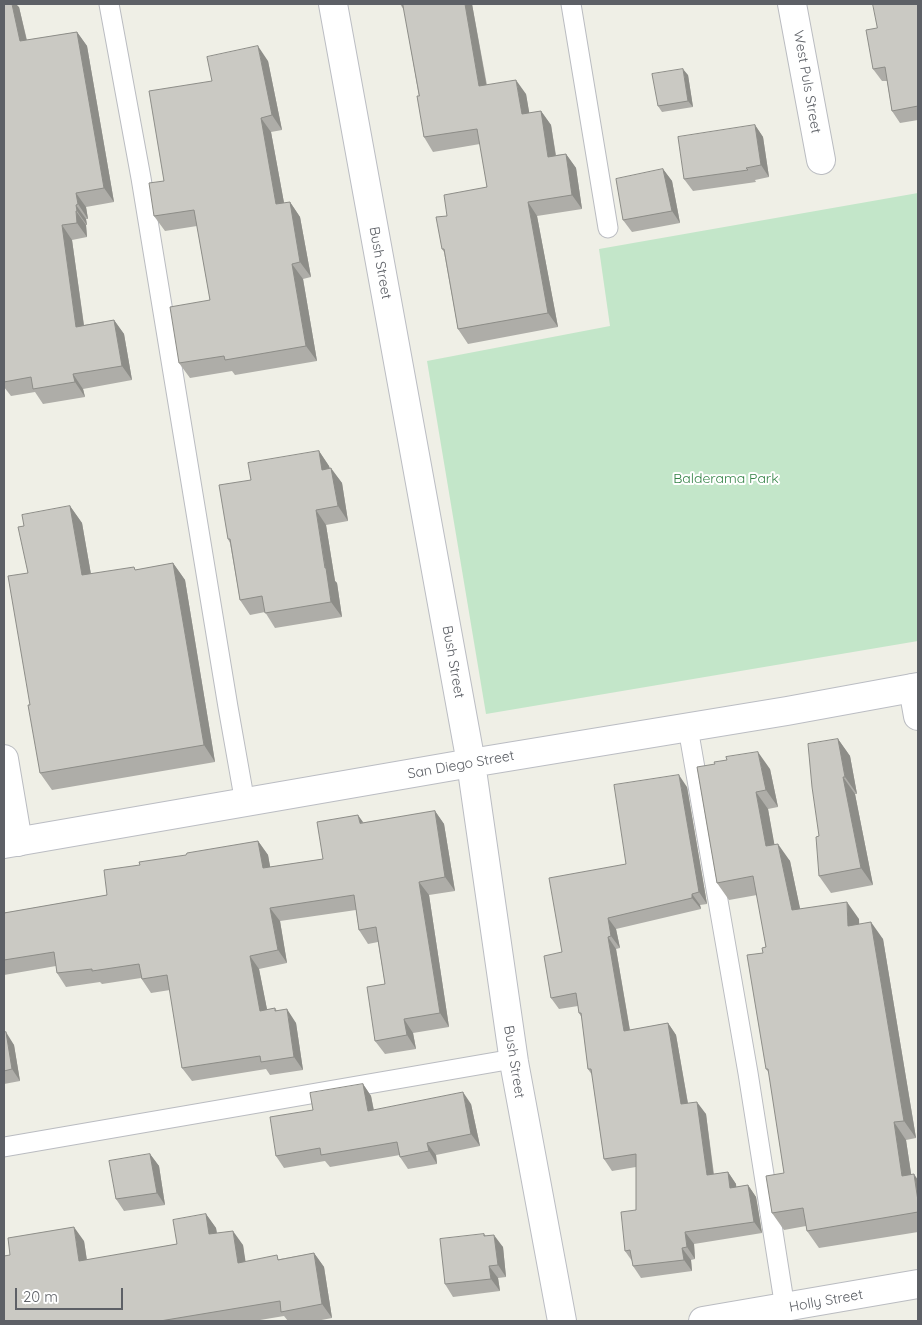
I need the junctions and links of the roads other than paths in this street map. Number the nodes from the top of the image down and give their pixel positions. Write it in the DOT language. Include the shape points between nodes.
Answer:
graph roads {
  1 [pos="109,4"];
  2 [pos="333,4"];
  3 [pos="571,4"];
  4 [pos="792,4"];
  5 [pos="821,160"];
  6 [pos="608,228"];
  7 [pos="916,687"];
  8 [pos="918,716"];
  9 [pos="688,728"];
  10 [pos="4,759"];
  11 [pos="471,763"];
  12 [pos="245,803"];
  13 [pos="11,843"];
  14 [pos="513,1059"];
  15 [pos="4,1147"];
  16 [pos="918,1284"];
  17 [pos="785,1308"];
  18 [pos="562,1321"];
  19 [pos="703,1321"];
  1 -- 12 [label="lane"];
  2 -- 11 [label="main road, Bush Street"];
  3 -- 6 [label="lane"];
  4 -- 5 [label="main road, West Puls Street"];
  7 -- 8 [label="main road"];
  7 -- 9 [label="main road, San Diego Street"];
  9 -- 11 [label="main road, San Diego Street"];
  9 -- 17 [label="lane"];
  10 -- 13 [label="main road"];
  11 -- 12 [label="main road, San Diego Street"];
  11 -- 14 [label="main road, Bush Street"];
  12 -- 13 [label="main road, San Diego Street"];
  14 -- 15 [label="lane"];
  14 -- 18 [label="main road, Bush Street"];
  16 -- 17 [label="main road, Holly Street"];
  17 -- 19 [label="main road, Holly Street"];
}
